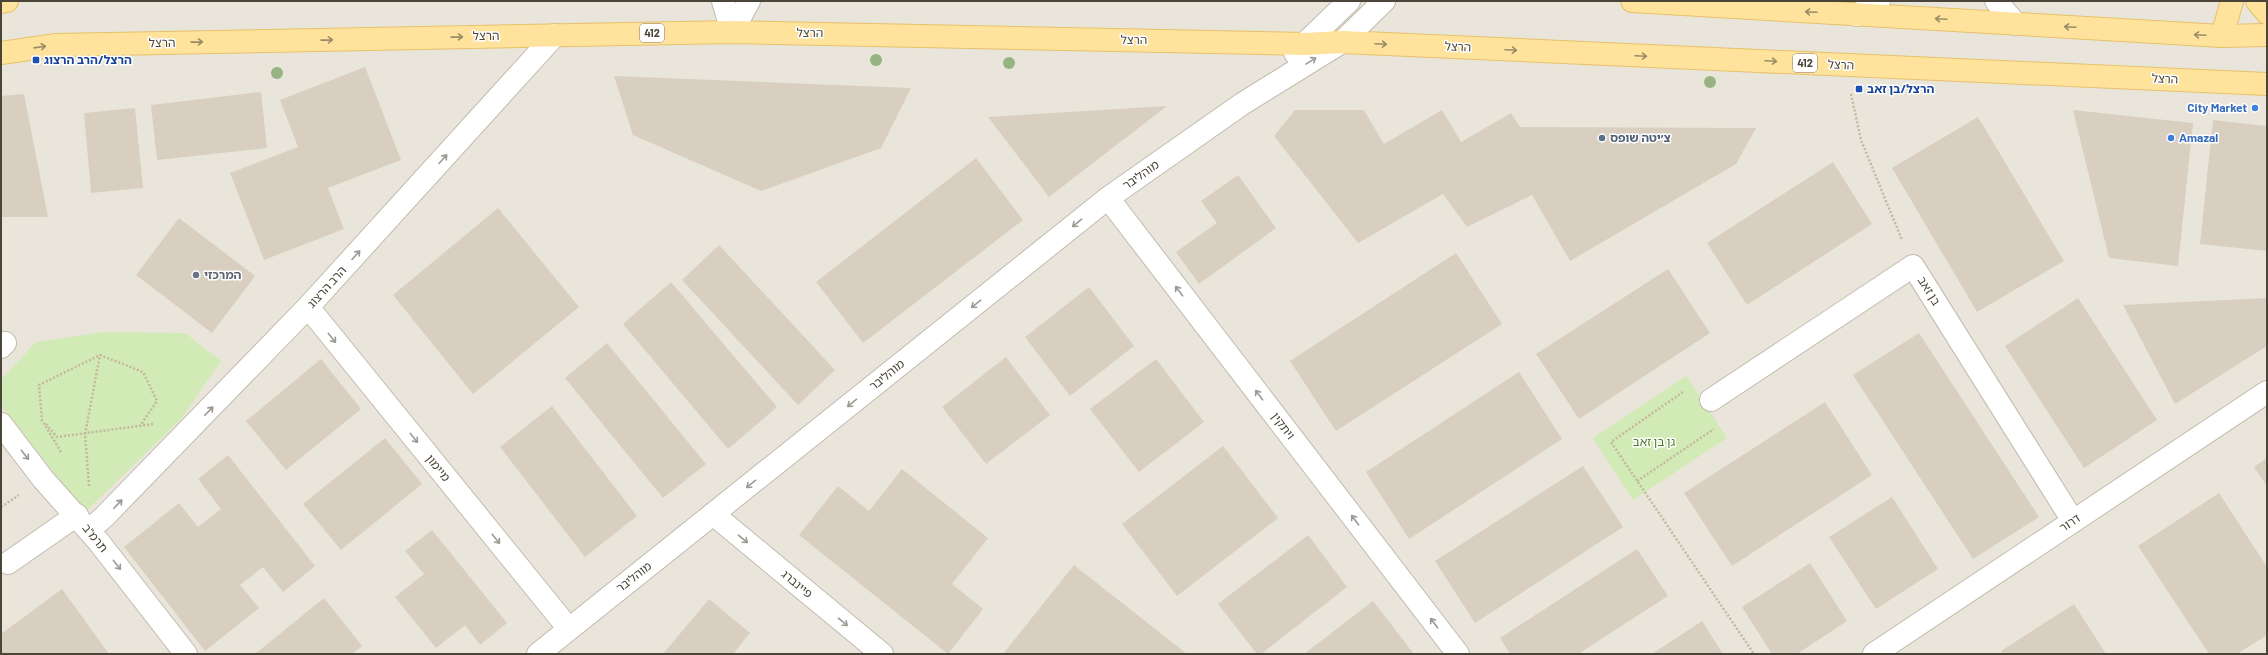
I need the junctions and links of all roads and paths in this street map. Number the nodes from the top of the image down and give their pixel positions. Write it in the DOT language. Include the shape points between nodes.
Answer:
graph roads {
  1 [pos="7,1"];
  2 [pos="722,1"];
  3 [pos="749,1"];
  4 [pos="1349,1"];
  5 [pos="1384,1"];
  6 [pos="1632,1"];
  7 [pos="1880,1"];
  8 [pos="1996,1"];
  9 [pos="2232,1"];
  10 [pos="2257,1"];
  11 [pos="1,2"];
  12 [pos="2267,14"];
  13 [pos="1857,15"];
  14 [pos="2016,24"];
  15 [pos="732,32"];
  16 [pos="556,35"];
  17 [pos="2267,35"];
  18 [pos="2222,36"];
  19 [pos="1342,42"];
  20 [pos="1304,44"];
  21 [pos="1,53"];
  22 [pos="1844,65"];
  23 [pos="2267,84"];
  24 [pos="1242,104"];
  25 [pos="1108,198"];
  26 [pos="1913,266"];
  27 [pos="308,307"];
  28 [pos="100,355"];
  29 [pos="2267,392"];
  30 [pos="1711,400"];
  31 [pos="1,424"];
  32 [pos="140,426"];
  33 [pos="125,428"];
  34 [pos="85,434"];
  35 [pos="1637,481"];
  36 [pos="90,493"];
  37 [pos="713,514"];
  38 [pos="2073,521"];
  39 [pos="83,522"];
  40 [pos="8,563"];
  41 [pos="569,629"];
  42 [pos="186,654"];
  43 [pos="538,654"];
  44 [pos="882,654"];
  45 [pos="1458,654"];
  46 [pos="1754,654"];
  47 [pos="1874,654"];
  1 -- 11 [label="main road"];
  2 -- 15 [label="street"];
  3 -- 15 [label="street"];
  4 -- 20 [label="street, מוהליבר"];
  5 -- 19 [label="street, מוהליבר"];
  13 -- 6 [label="main road, one-way"];
  7 -- 13 [label="street"];
  8 -- 14 [label="street"];
  9 -- 18 [label="main road"];
  10 -- 12 [label="main road"];
  14 -- 13 [label="main road, one-way"];
  18 -- 14 [label="main road, one-way"];
  15 -- 16 [label="main road, הרצל / 412"];
  15 -- 20 [label="main road, הרצל / 412"];
  21 -- 16 [label="main road, הרצל / 412, one-way" via="56,45"];
  27 -- 16 [label="street, הרב הרצוג, one-way"];
  17 -- 18 [label="main road"];
  19 -- 20 [label="main road, הרצל / 412"];
  19 -- 22 [label="main road, הרצל / 412, one-way"];
  24 -- 19 [label="street, מוהליבר, one-way"];
  20 -- 24 [label="street, מוהליבר"];
  22 -- 23 [label="main road, הרצל / 412"];
  22 -- 26 [label="path" via="1861,140 1884,201"];
  24 -- 25 [label="street, מוהליבר"];
  25 -- 37 [label="street, מוהליבר, one-way"];
  45 -- 25 [label="street, ויתקין, one-way"];
  26 -- 30 [label="street, בן זאב"];
  26 -- 38 [label="street, בן זאב"];
  39 -- 27 [label="street, הרב הרצוג, one-way" via="121,500"];
  27 -- 41 [label="street, מיימון, one-way"];
  28 -- 32 [label="path" via="143,372 157,400"];
  28 -- 34 [label="path"];
  28 -- 34 [label="path" via="39,385 42,420 57,437"];
  29 -- 38 [label="street, דרור"];
  30 -- 35 [label="path" via="1725,421"];
  30 -- 35 [label="path" via="1699,381 1611,442"];
  31 -- 39 [label="street, תרמ\"ב, one-way" via="43,479"];
  33 -- 34 [label="path"];
  34 -- 36 [label="path"];
  35 -- 46 [label="path"];
  37 -- 41 [label="street, מוהליבר"];
  37 -- 44 [label="street, פיינברג, one-way"];
  38 -- 47 [label="street, דרור"];
  39 -- 40 [label="street, הרב הרצוג"];
  39 -- 42 [label="street, תרמ\"ב, one-way"];
  41 -- 43 [label="street, מוהליבר"];
}
